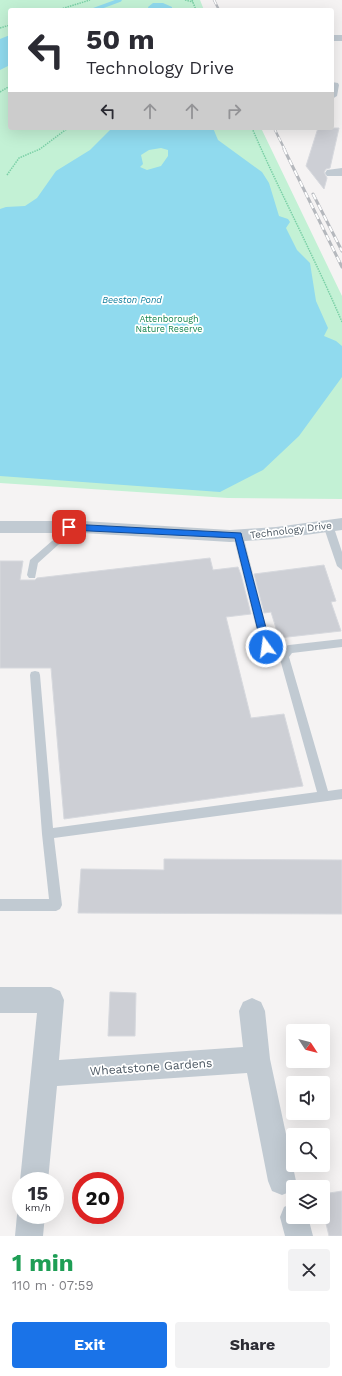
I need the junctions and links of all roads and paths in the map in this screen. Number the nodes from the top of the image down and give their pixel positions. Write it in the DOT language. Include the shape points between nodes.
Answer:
graph roads {
  1 [pos="90,0"];
  2 [pos="185,0"];
  3 [pos="193,1"];
  4 [pos="64,8"];
  5 [pos="65,130"];
  6 [pos="253,130"];
  7 [pos="7,175"];
  8 [pos="342,322"];
  9 [pos="335,525"];
  10 [pos="0,527"];
  11 [pos="82,527"];
  12 [pos="238,535"];
  13 [pos="342,566"];
  14 [pos="32,575"];
  15 [pos="342,643"];
  16 [pos="284,656"];
  17 [pos="35,675"];
  18 [pos="342,794"];
  19 [pos="324,796"];
  20 [pos="48,834"];
  21 [pos="0,905"];
  22 [pos="0,1000"];
  23 [pos="252,1011"];
  24 [pos="257,1059"];
  25 [pos="46,1074"];
  26 [pos="35,1172"];
  27 [pos="282,1181"];
  28 [pos="30,1224"];
  29 [pos="296,1224"];
  30 [pos="29,1236"];
  31 [pos="299,1236"];
  1 -- 4 [label="path"];
  2 -- 3 [label="path"];
  5 -- 7 [label="path" via="40,148 19,158"];
  6 -- 8 [label="path"];
  9 -- 12 [label="street, Technology Drive"];
  9 -- 13 [label="lane"];
  10 -- 11 [label="street, Technology Drive"];
  11 -- 12 [label="street, Technology Drive"];
  11 -- 14 [label="lane" via="55,543 33,562"];
  12 -- 16 [label="lane" via="266,647"];
  15 -- 16 [label="lane" via="289,650"];
  16 -- 19 [label="lane"];
  17 -- 20 [label="lane"];
  18 -- 19 [label="lane"];
  19 -- 20 [label="lane"];
  20 -- 21 [label="lane" via="56,905"];
  22 -- 25 [label="street" via="50,1000"];
  23 -- 24 [label="street"];
  24 -- 25 [label="street, Wheatstone Gardens"];
  24 -- 27 [label="street"];
  25 -- 26 [label="street"];
  28 -- 30 [label="street"];
  29 -- 31 [label="street"];
}
